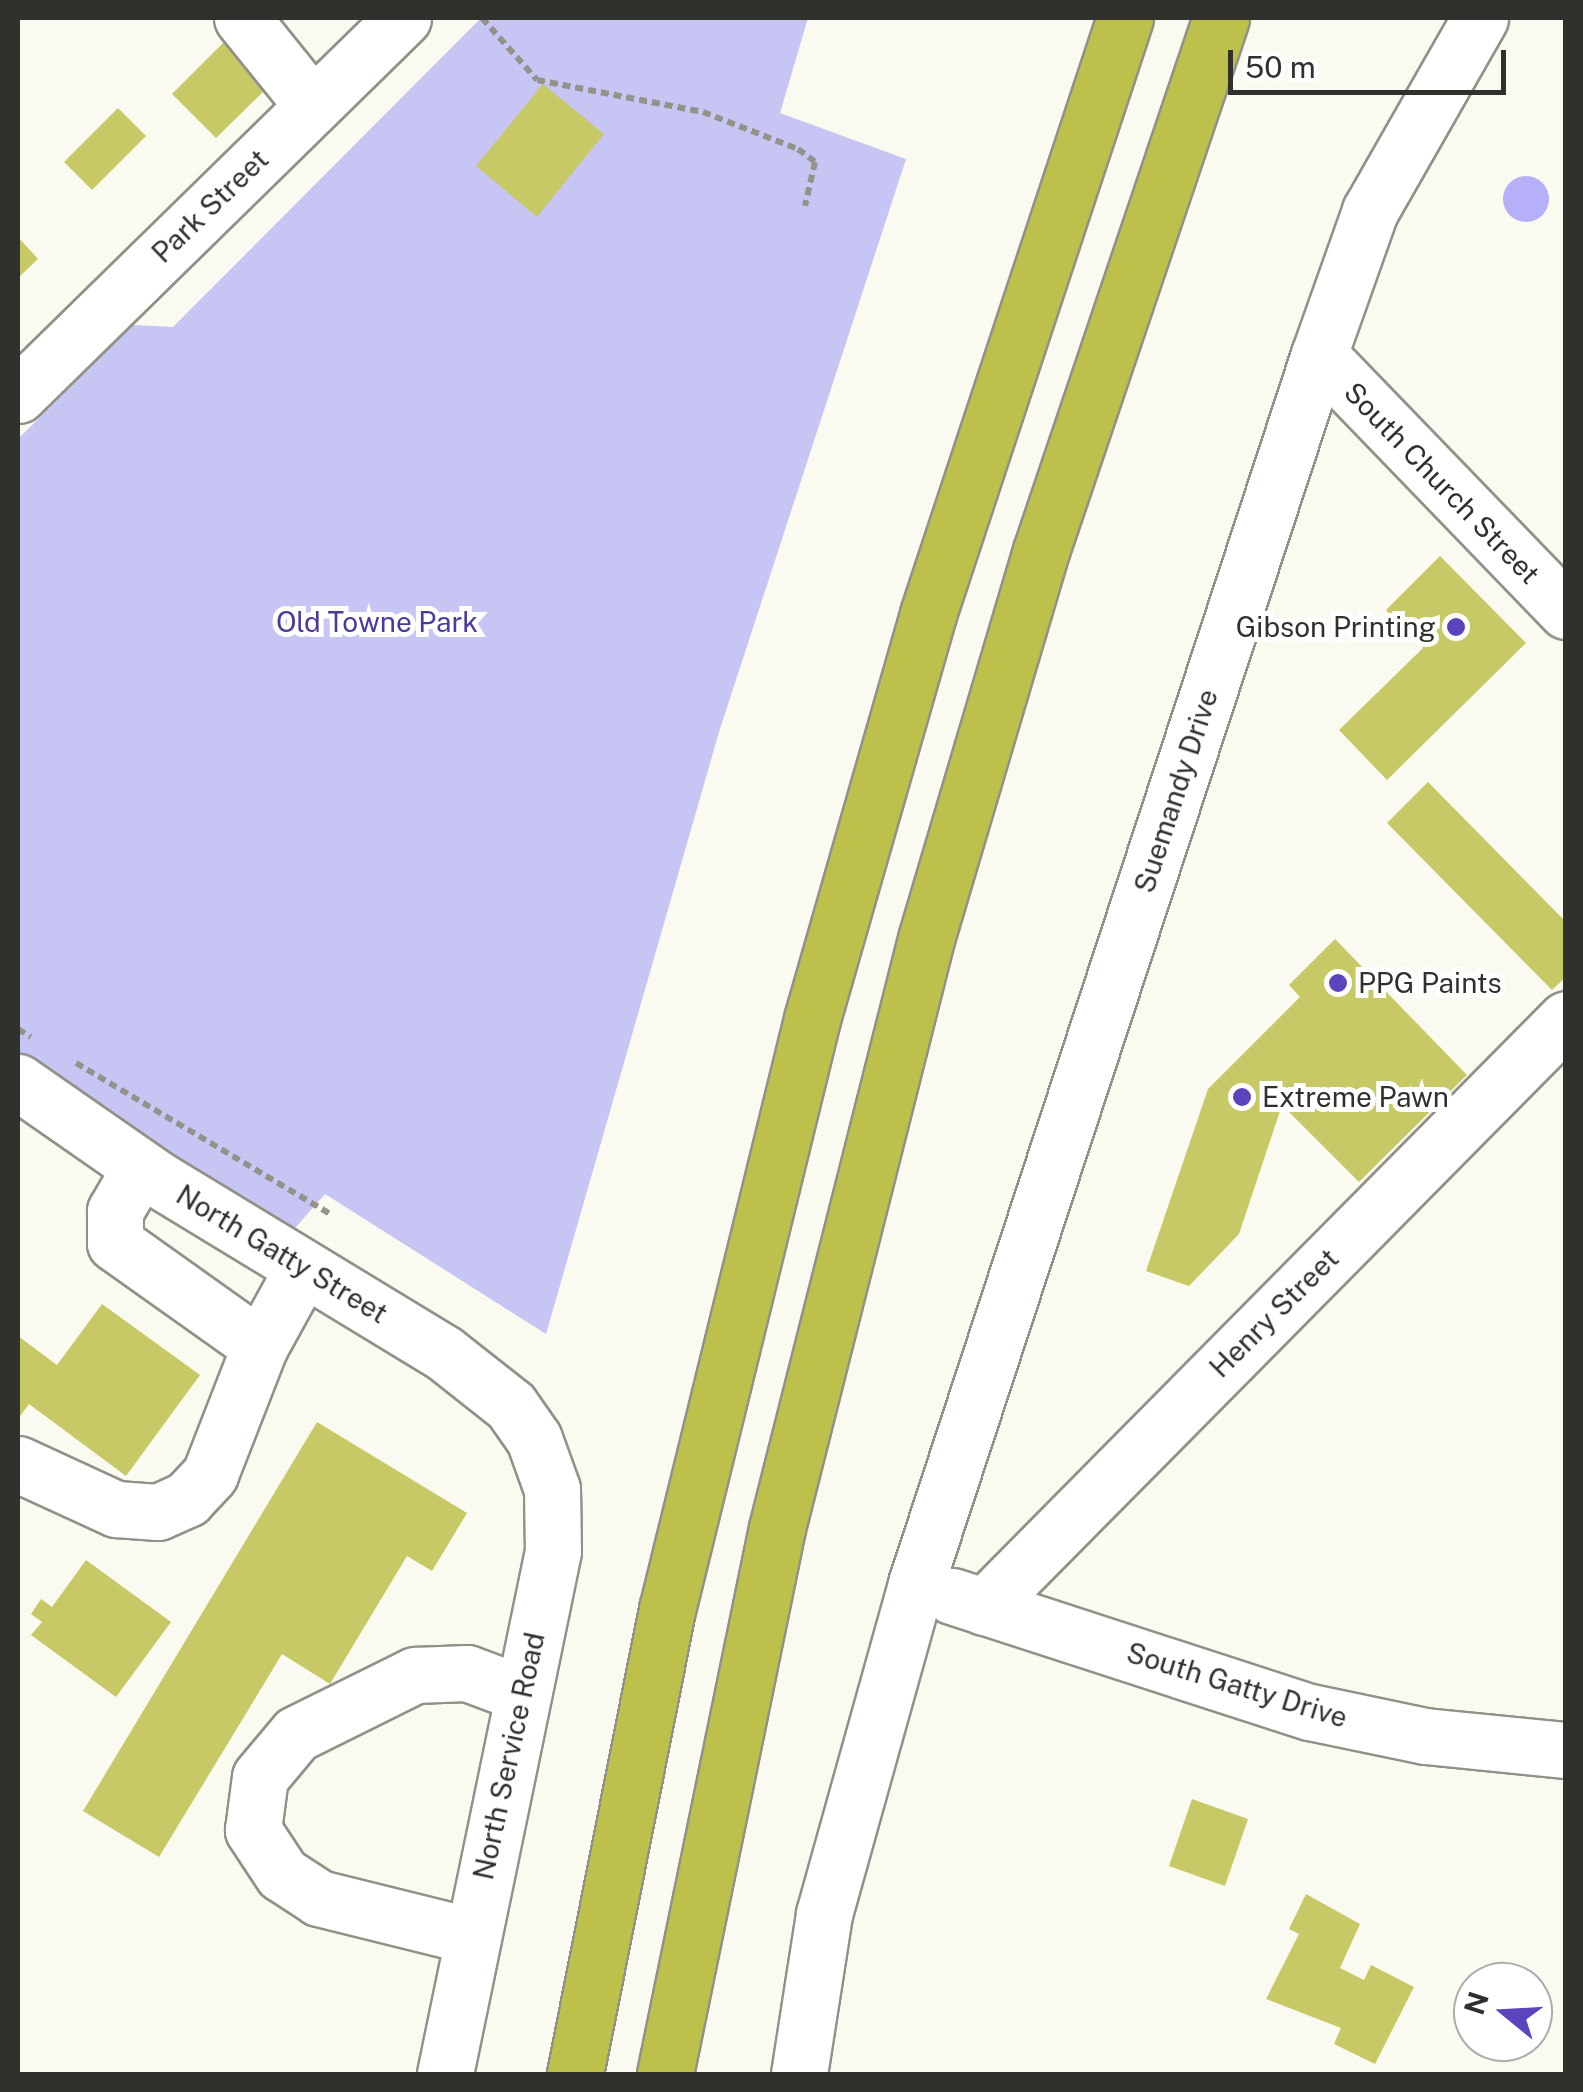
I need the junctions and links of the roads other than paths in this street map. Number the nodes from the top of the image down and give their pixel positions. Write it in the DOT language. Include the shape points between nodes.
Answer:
graph roads {
  1 [pos="242,18"];
  2 [pos="403,18"];
  3 [pos="1125,18"];
  4 [pos="1221,18"];
  5 [pos="1480,18"];
  6 [pos="313,106"];
  7 [pos="1319,356"];
  8 [pos="18,395"];
  9 [pos="1566,610"];
  10 [pos="1566,1019"];
  11 [pos="26,1061"];
  12 [pos="140,1168"];
  13 [pos="303,1268"];
  14 [pos="260,1346"];
  15 [pos="534,1439"];
  16 [pos="18,1464"];
  17 [pos="916,1584"];
  18 [pos="984,1607"];
  19 [pos="522,1694"];
  20 [pos="1566,1750"];
  21 [pos="472,1936"];
  22 [pos="445,2074"];
  23 [pos="574,2074"];
  24 [pos="664,2074"];
  25 [pos="798,2074"];
  1 -- 6 [label="street"];
  2 -- 6 [label="street, Park Street"];
  3 -- 23 [label="highway" via="928,614 817,1001 667,1610"];
  4 -- 24 [label="highway" via="1047,533 926,938 777,1528"];
  5 -- 7 [label="street, Suemandy Drive" via="1370,211"];
  6 -- 8 [label="street, Park Street"];
  7 -- 9 [label="street, South Church Street"];
  7 -- 17 [label="street, Suemandy Drive"];
  10 -- 18 [label="street, Henry Street"];
  11 -- 12 [label="street, North Gatty Street"];
  12 -- 13 [label="street, North Gatty Street"];
  12 -- 14 [label="street" via="115,1212 115,1243"];
  13 -- 14 [label="street"];
  13 -- 15 [label="street, North Gatty Street" via="468,1370"];
  14 -- 16 [label="street" via="210,1474 187,1498 158,1512 116,1509"];
  15 -- 19 [label="street, North Service Road" via="555,1518"];
  17 -- 18 [label="street, South Gatty Drive"];
  17 -- 25 [label="street, Suemandy Drive" via="824,1914"];
  18 -- 20 [label="street, South Gatty Drive" via="1310,1712 1424,1736"];
  19 -- 21 [label="street, North Service Road"];
  19 -- 21 [label="street" via="467,1673 414,1676 296,1734 260,1776 253,1830 282,1874 319,1898"];
  21 -- 22 [label="street, North Service Road"];
}
